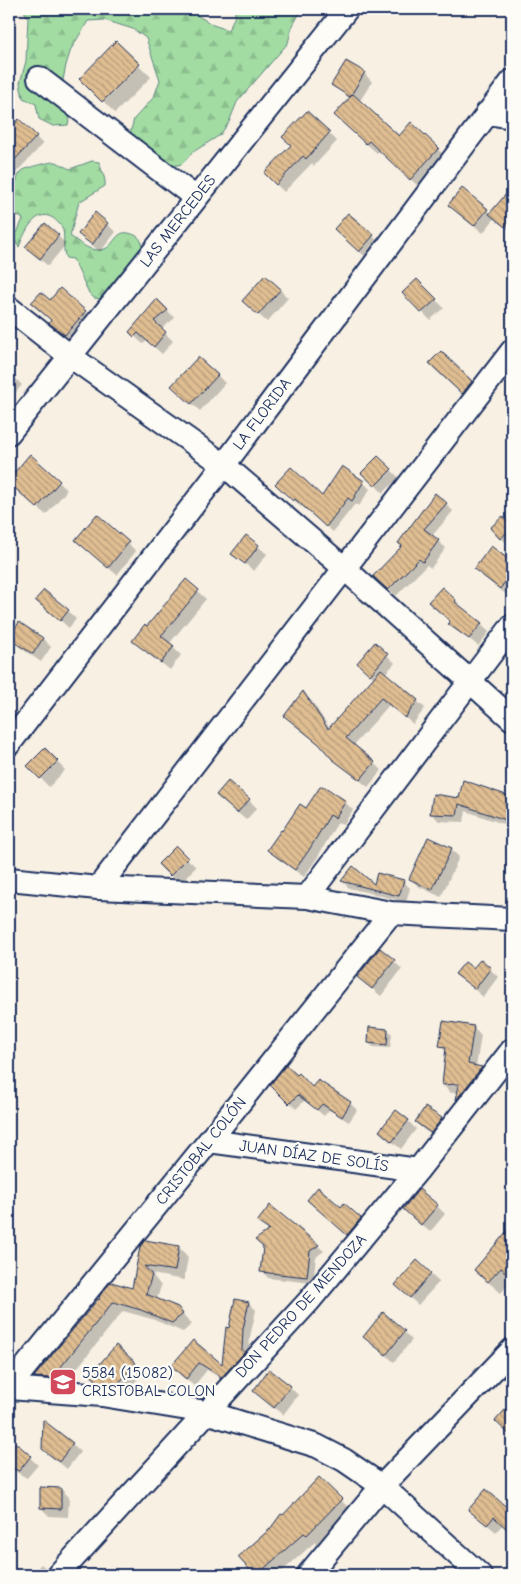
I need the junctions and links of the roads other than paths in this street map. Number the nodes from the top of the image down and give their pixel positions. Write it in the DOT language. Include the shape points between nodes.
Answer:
graph roads {
  1 [pos="347,9"];
  2 [pos="39,78"];
  3 [pos="512,80"];
  4 [pos="488,113"];
  5 [pos="512,117"];
  6 [pos="196,198"];
  7 [pos="9,308"];
  8 [pos="512,351"];
  9 [pos="70,356"];
  10 [pos="9,433"];
  11 [pos="224,465"];
  12 [pos="344,568"];
  13 [pos="512,626"];
  14 [pos="470,682"];
  15 [pos="512,719"];
  16 [pos="9,744"];
  17 [pos="9,879"];
  18 [pos="98,888"];
  19 [pos="307,897"];
  20 [pos="391,913"];
  21 [pos="512,919"];
  22 [pos="512,1050"];
  23 [pos="209,1141"];
  24 [pos="418,1170"];
  25 [pos="512,1350"];
  26 [pos="9,1387"];
  27 [pos="206,1412"];
  28 [pos="382,1486"];
  29 [pos="58,1575"];
  30 [pos="308,1575"];
  31 [pos="480,1575"];
  1 -- 6 [label="street, LAS MERCEDES"];
  2 -- 6 [label="street"];
  3 -- 4 [label="street, LA FLORIDA"];
  4 -- 5 [label="street"];
  4 -- 11 [label="street, LA FLORIDA"];
  6 -- 9 [label="street, LAS MERCEDES"];
  7 -- 9 [label="street"];
  8 -- 12 [label="street"];
  9 -- 10 [label="street, LAS MERCEDES"];
  9 -- 11 [label="street"];
  11 -- 12 [label="street"];
  11 -- 16 [label="street, LA FLORIDA"];
  12 -- 14 [label="street"];
  12 -- 18 [label="street"];
  13 -- 14 [label="street"];
  14 -- 15 [label="street"];
  14 -- 19 [label="street"];
  17 -- 18 [label="street"];
  18 -- 19 [label="street"];
  19 -- 20 [label="street"];
  20 -- 21 [label="street"];
  20 -- 23 [label="street, CRISTOBAL COLÓN"];
  22 -- 24 [label="street, DON PEDRO DE MENDOZA"];
  23 -- 24 [label="street, JUAN DÍAZ DE SOLÍS"];
  23 -- 26 [label="street, CRISTOBAL COLÓN"];
  24 -- 27 [label="street, DON PEDRO DE MENDOZA" via="309,1301"];
  25 -- 28 [label="street"];
  26 -- 27 [label="street" via="102,1395"];
  27 -- 28 [label="street" via="316,1446 344,1460"];
  27 -- 29 [label="street, DON PEDRO DE MENDOZA"];
  28 -- 30 [label="street"];
  28 -- 31 [label="street"];
}
